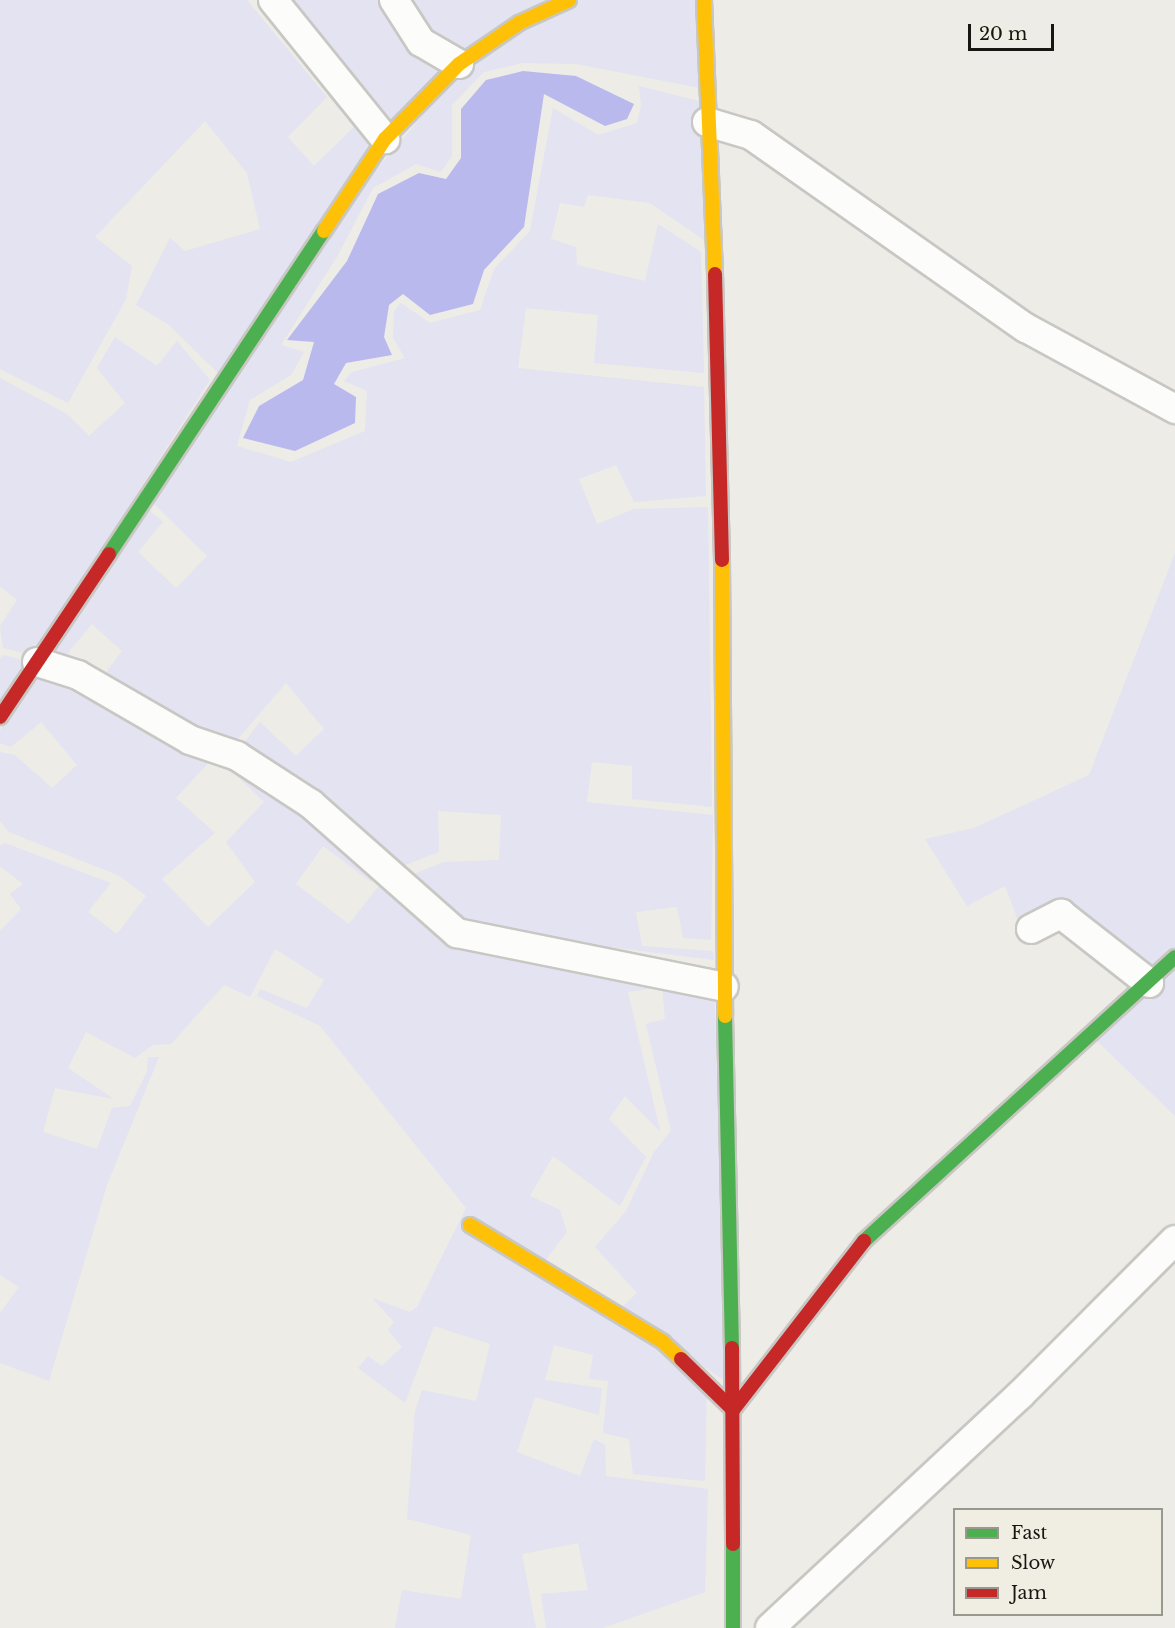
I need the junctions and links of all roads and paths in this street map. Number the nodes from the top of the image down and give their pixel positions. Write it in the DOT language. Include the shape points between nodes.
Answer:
graph roads {
  1 [pos="273,0"];
  2 [pos="394,0"];
  3 [pos="570,0"];
  4 [pos="704,0"];
  5 [pos="459,64"];
  6 [pos="707,122"];
  7 [pos="385,139"];
  8 [pos="1175,409"];
  9 [pos="37,662"];
  10 [pos="0,717"];
  11 [pos="1031,929"];
  12 [pos="1175,957"];
  13 [pos="1149,983"];
  14 [pos="724,987"];
  15 [pos="470,1225"];
  16 [pos="1175,1240"];
  17 [pos="733,1410"];
  18 [pos="733,1628"];
  19 [pos="770,1628"];
  1 -- 7 [label="street"];
  2 -- 5 [label="street" via="421,42"];
  3 -- 5 [label="street" via="519,23"];
  4 -- 6 [label="street"];
  5 -- 7 [label="street"];
  6 -- 8 [label="street" via="751,135 1026,328"];
  6 -- 14 [label="street" via="722,465"];
  7 -- 9 [label="street"];
  9 -- 10 [label="street"];
  9 -- 14 [label="street" via="78,675 190,740 237,756 311,804 457,933"];
  11 -- 13 [label="street" via="1061,914"];
  12 -- 13 [label="street"];
  13 -- 17 [label="street" via="857,1248"];
  14 -- 17 [label="street"];
  15 -- 17 [label="street" via="663,1342"];
  16 -- 19 [label="street" via="1020,1395"];
  17 -- 18 [label="street"];
}
